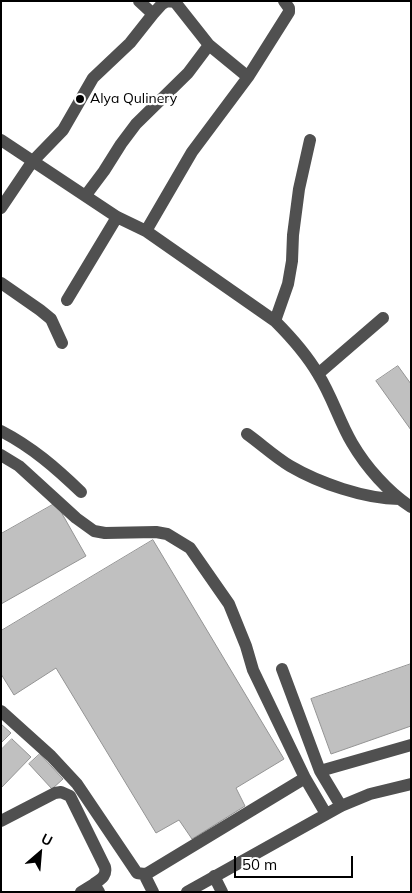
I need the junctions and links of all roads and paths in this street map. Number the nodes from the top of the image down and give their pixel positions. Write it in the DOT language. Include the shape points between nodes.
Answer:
graph roads {
  1 [pos="139,1"];
  2 [pos="167,1"];
  3 [pos="284,1"];
  4 [pos="153,14"];
  5 [pos="209,45"];
  6 [pos="248,77"];
  7 [pos="1,140"];
  8 [pos="310,140"];
  9 [pos="32,162"];
  10 [pos="86,196"];
  11 [pos="1,208"];
  12 [pos="117,217"];
  13 [pos="146,231"];
  14 [pos="1,283"];
  15 [pos="67,300"];
  16 [pos="383,318"];
  17 [pos="275,321"];
  18 [pos="62,343"];
  19 [pos="318,374"];
  20 [pos="1,431"];
  21 [pos="247,434"];
  22 [pos="1,455"];
  23 [pos="80,492"];
  24 [pos="399,499"];
  25 [pos="411,507"];
  26 [pos="282,668"];
  27 [pos="1,711"];
  28 [pos="411,745"];
  29 [pos="320,771"];
  30 [pos="305,778"];
  31 [pos="411,784"];
  32 [pos="340,806"];
  33 [pos="326,814"];
  34 [pos="1,821"];
  35 [pos="144,874"];
  36 [pos="214,876"];
  37 [pos="96,888"];
  38 [pos="81,892"];
  39 [pos="153,892"];
  40 [pos="187,892"];
  41 [pos="222,892"];
  1 -- 4 [label="street"];
  2 -- 4 [label="street"];
  2 -- 5 [label="street" via="174,2"];
  3 -- 6 [label="street" via="289,12"];
  4 -- 9 [label="street" via="130,43 93,78 63,130"];
  5 -- 6 [label="street"];
  5 -- 10 [label="street" via="188,73 136,124"];
  6 -- 13 [label="street" via="192,152"];
  7 -- 9 [label="street"];
  8 -- 17 [label="street" via="299,189 288,284"];
  9 -- 10 [label="street"];
  9 -- 11 [label="street"];
  10 -- 12 [label="street"];
  12 -- 13 [label="street"];
  12 -- 15 [label="street"];
  13 -- 17 [label="street"];
  14 -- 18 [label="street" via="51,319"];
  16 -- 19 [label="street"];
  17 -- 19 [label="street"];
  19 -- 24 [label="street" via="352,443 371,470"];
  20 -- 23 [label="street" via="48,461"];
  21 -- 24 [label="street" via="290,466 314,478 376,498"];
  22 -- 30 [label="street" via="19,466 94,531 156,532 167,534 190,548 229,604 253,670"];
  24 -- 25 [label="street"];
  26 -- 29 [label="street"];
  27 -- 35 [label="street" via="77,784 137,873"];
  28 -- 29 [label="street"];
  29 -- 32 [label="street"];
  30 -- 33 [label="street"];
  30 -- 35 [label="street"];
  31 -- 32 [label="street" via="370,794"];
  32 -- 33 [label="street"];
  33 -- 36 [label="street"];
  34 -- 37 [label="street" via="55,793 70,796 105,867 104,877"];
  35 -- 39 [label="street"];
  36 -- 40 [label="street"];
  36 -- 41 [label="street"];
  37 -- 38 [label="street"];
}
